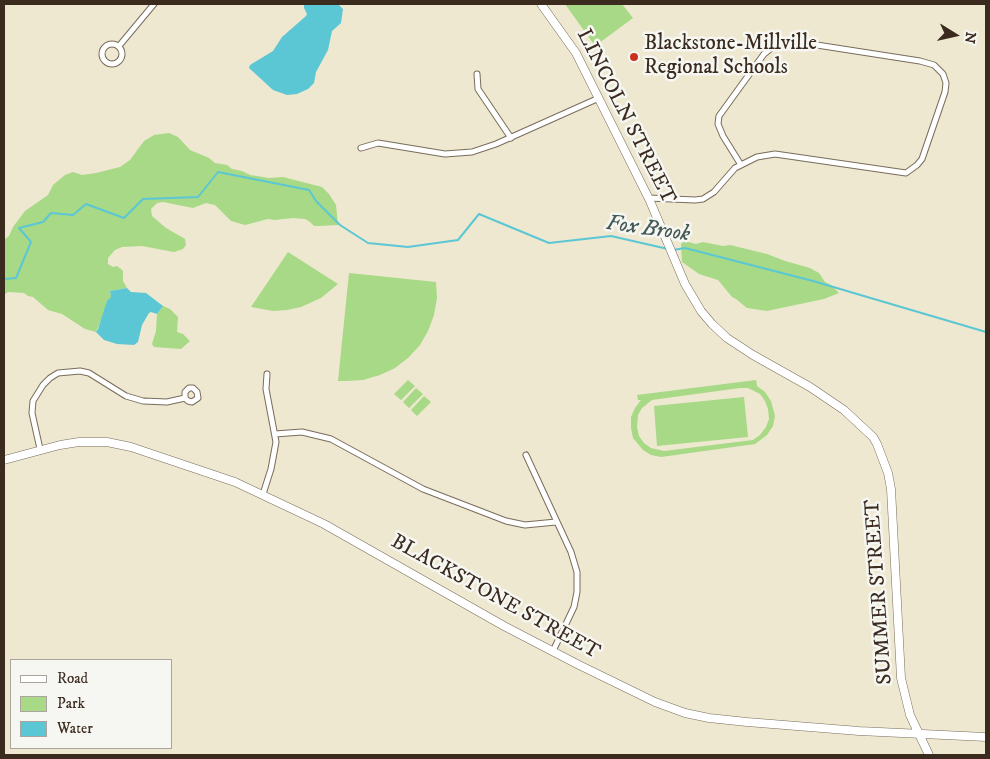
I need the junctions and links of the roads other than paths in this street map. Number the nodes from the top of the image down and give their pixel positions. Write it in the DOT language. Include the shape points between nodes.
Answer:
graph roads {
  1 [pos="154,4"];
  2 [pos="541,4"];
  3 [pos="119,46"];
  4 [pos="477,74"];
  5 [pos="599,98"];
  6 [pos="511,138"];
  7 [pos="362,148"];
  8 [pos="741,165"];
  9 [pos="648,198"];
  10 [pos="268,374"];
  11 [pos="185,398"];
  12 [pos="275,434"];
  13 [pos="40,449"];
  14 [pos="880,453"];
  15 [pos="526,456"];
  16 [pos="4,460"];
  17 [pos="263,494"];
  18 [pos="556,522"];
  19 [pos="553,651"];
  20 [pos="920,734"];
  21 [pos="986,737"];
  22 [pos="929,755"];
  1 -- 3 [label="street"];
  2 -- 5 [label="main road, LINCOLN STREET" via="576,53"];
  3 -- 3 [label="street" via="121,60 114,64 106,61 102,55 104,48 111,44"];
  4 -- 6 [label="street" via="478,89"];
  5 -- 6 [label="street"];
  5 -- 9 [label="main road, LINCOLN STREET"];
  6 -- 7 [label="street" via="463,154 378,143"];
  8 -- 8 [label="street" via="757,157 775,154 906,173 922,159 945,92 943,74 934,65 920,61 791,41 774,45 719,116 718,124 723,136"];
  8 -- 9 [label="street" via="703,199"];
  9 -- 14 [label="main road, LINCOLN STREET" via="690,293 718,331 844,410 873,437"];
  10 -- 12 [label="street" via="266,389"];
  11 -- 13 [label="street" via="158,402 135,399 93,375 80,371 58,373 43,385 32,407"];
  12 -- 17 [label="street" via="274,459"];
  12 -- 18 [label="street" via="302,432 331,439 423,489 506,521 525,525"];
  13 -- 16 [label="main road, BLACKSTONE STREET"];
  13 -- 17 [label="main road, BLACKSTONE STREET" via="79,442 119,443"];
  14 -- 20 [label="main road, SUMMER STREET" via="891,489 901,678 908,707"];
  15 -- 18 [label="street"];
  17 -- 19 [label="main road, BLACKSTONE STREET" via="324,524"];
  18 -- 19 [label="street" via="574,558 578,579 574,607"];
  19 -- 20 [label="main road, BLACKSTONE STREET" via="655,702 698,716"];
  20 -- 21 [label="main road, BLACKSTONE STREET"];
  20 -- 22 [label="main road, SUMMER STREET"];
}
